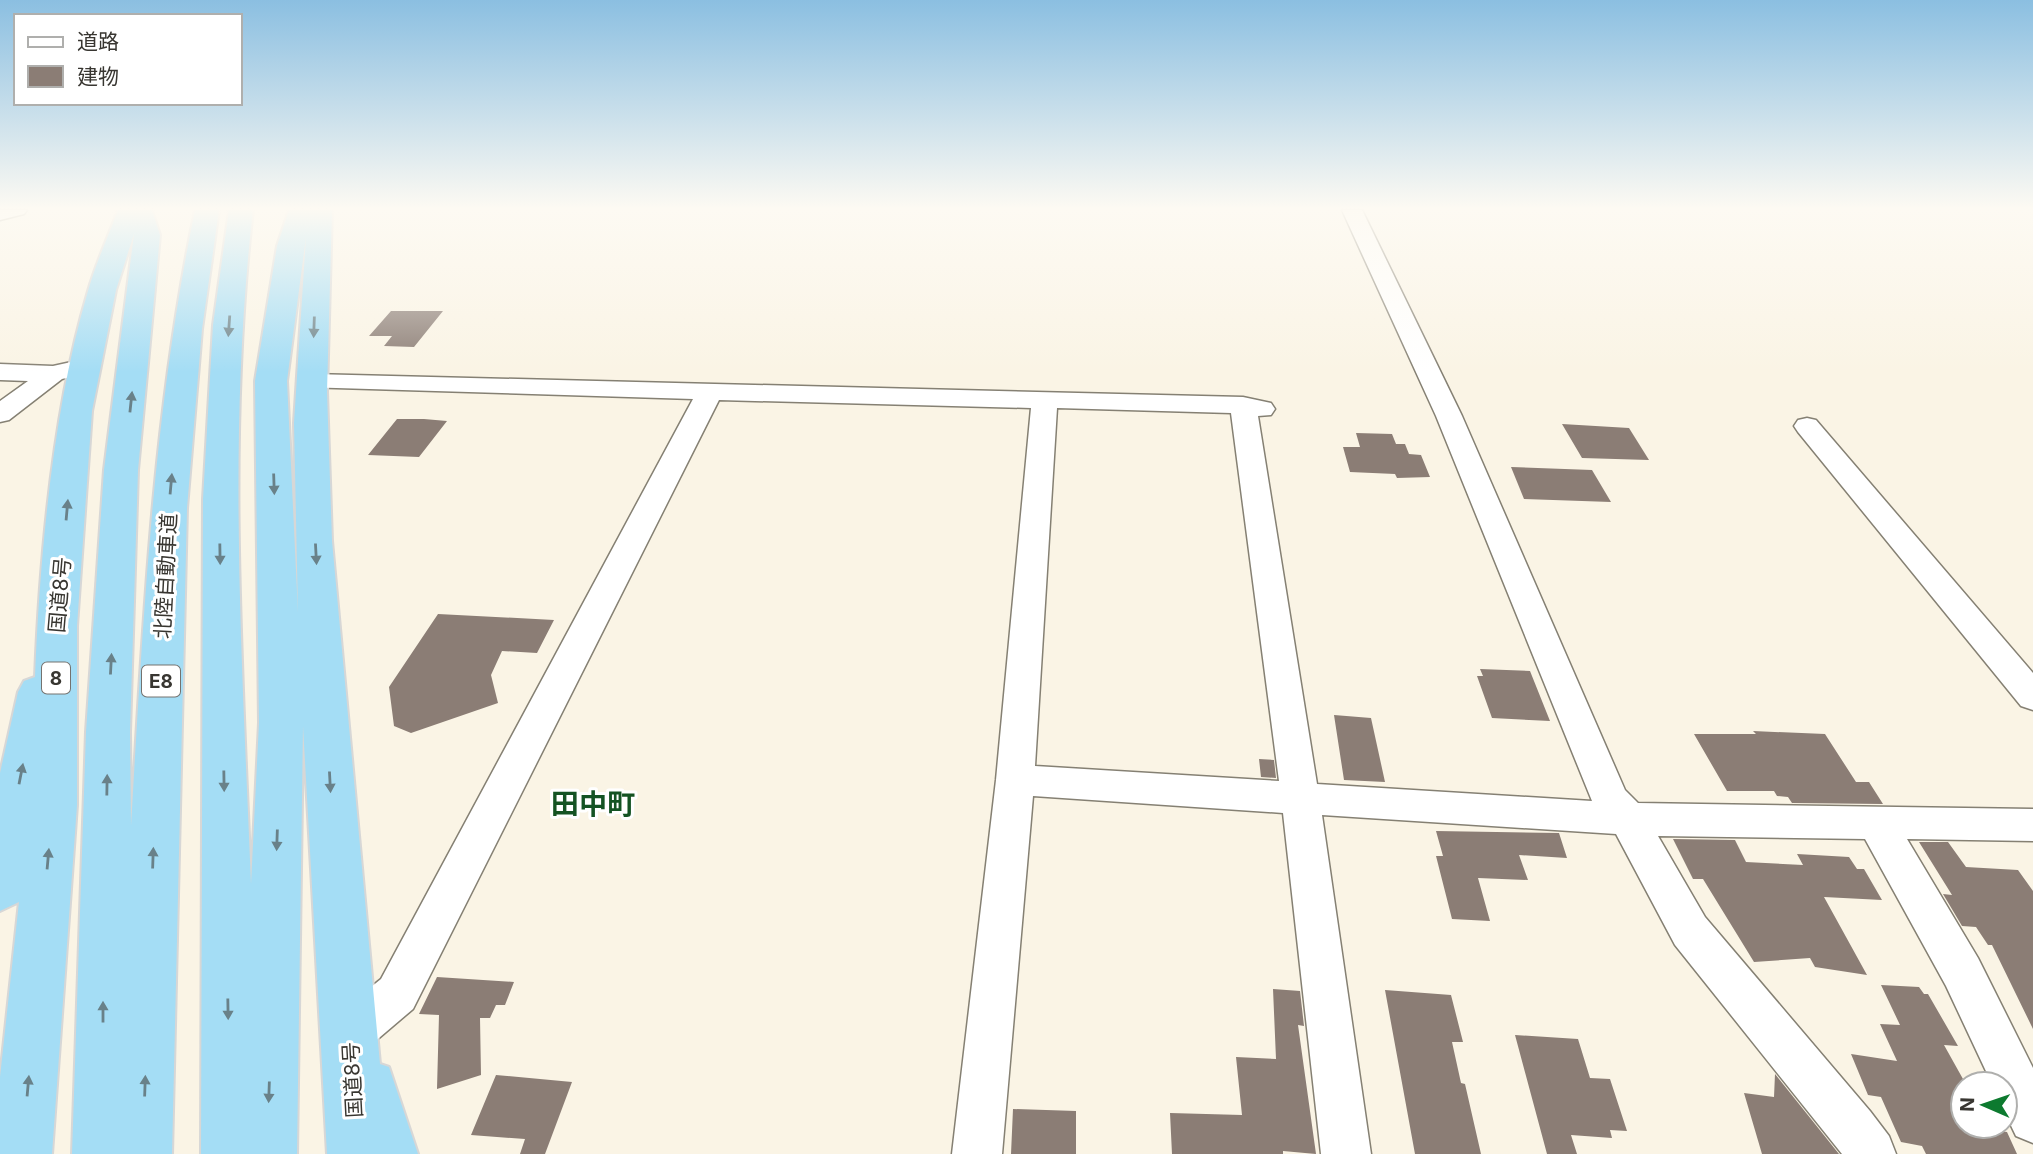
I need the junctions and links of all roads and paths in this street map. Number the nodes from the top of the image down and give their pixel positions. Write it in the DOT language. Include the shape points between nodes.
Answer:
graph roads {
  1 [pos="111,264"];
  2 [pos="144,264"];
  3 [pos="196,264"];
  4 [pos="233,264"];
  5 [pos="287,264"];
  6 [pos="317,264"];
  7 [pos="1377,264"];
  8 [pos="69,370"];
  9 [pos="0,372"];
  10 [pos="312,382"];
  11 [pos="710,392"];
  12 [pos="1045,400"];
  13 [pos="0,414"];
  14 [pos="1807,426"];
  15 [pos="57,626"];
  16 [pos="2033,697"];
  17 [pos="1015,779"];
  18 [pos="1300,796"];
  19 [pos="1628,819"];
  20 [pos="1876,823"];
  21 [pos="2033,825"];
  22 [pos="0,889"];
  23 [pos="350,1033"];
  24 [pos="2033,1119"];
  25 [pos="22,1154"];
  26 [pos="102,1154"];
  27 [pos="142,1154"];
  28 [pos="231,1154"];
  29 [pos="267,1154"];
  30 [pos="357,1154"];
  31 [pos="388,1154"];
  32 [pos="977,1154"];
  33 [pos="1346,1154"];
  34 [pos="1871,1154"];
  1 -- 8 [label="highway, 国道8号 / 8"];
  26 -- 2 [label="highway, one-way" via="108,732 121,470"];
  27 -- 3 [label="highway, 北陸自動車道 / E8, one-way" via="166,545 179,387"];
  4 -- 28 [label="highway, one-way" via="220,531"];
  5 -- 29 [label="highway, one-way" via="271,381 281,723"];
  6 -- 10 [label="highway, 国道8号, one-way"];
  7 -- 19 [label="street" via="1449,416 1610,799"];
  8 -- 9 [label="street"];
  8 -- 13 [label="street"];
  15 -- 8 [label="highway, 国道8号 / 8, one-way" via="76,411"];
  10 -- 11 [label="street"];
  10 -- 23 [label="highway, 国道8号, one-way" via="311,453 330,794"];
  11 -- 12 [label="street"];
  11 -- 23 [label="street" via="397,993"];
  12 -- 17 [label="street"];
  12 -- 18 [label="street" via="1252,407"];
  14 -- 16 [label="street"];
  22 -- 15 [label="highway, one-way" via="31,725"];
  25 -- 15 [label="highway, 国道8号 / 8, one-way" via="52,805"];
  17 -- 18 [label="street"];
  17 -- 32 [label="street"];
  18 -- 19 [label="street"];
  18 -- 33 [label="street"];
  19 -- 20 [label="street"];
  19 -- 34 [label="street" via="1690,931"];
  20 -- 21 [label="street"];
  20 -- 24 [label="street" via="1962,972"];
  23 -- 30 [label="highway, 国道8号"];
  23 -- 31 [label="highway"];
}
